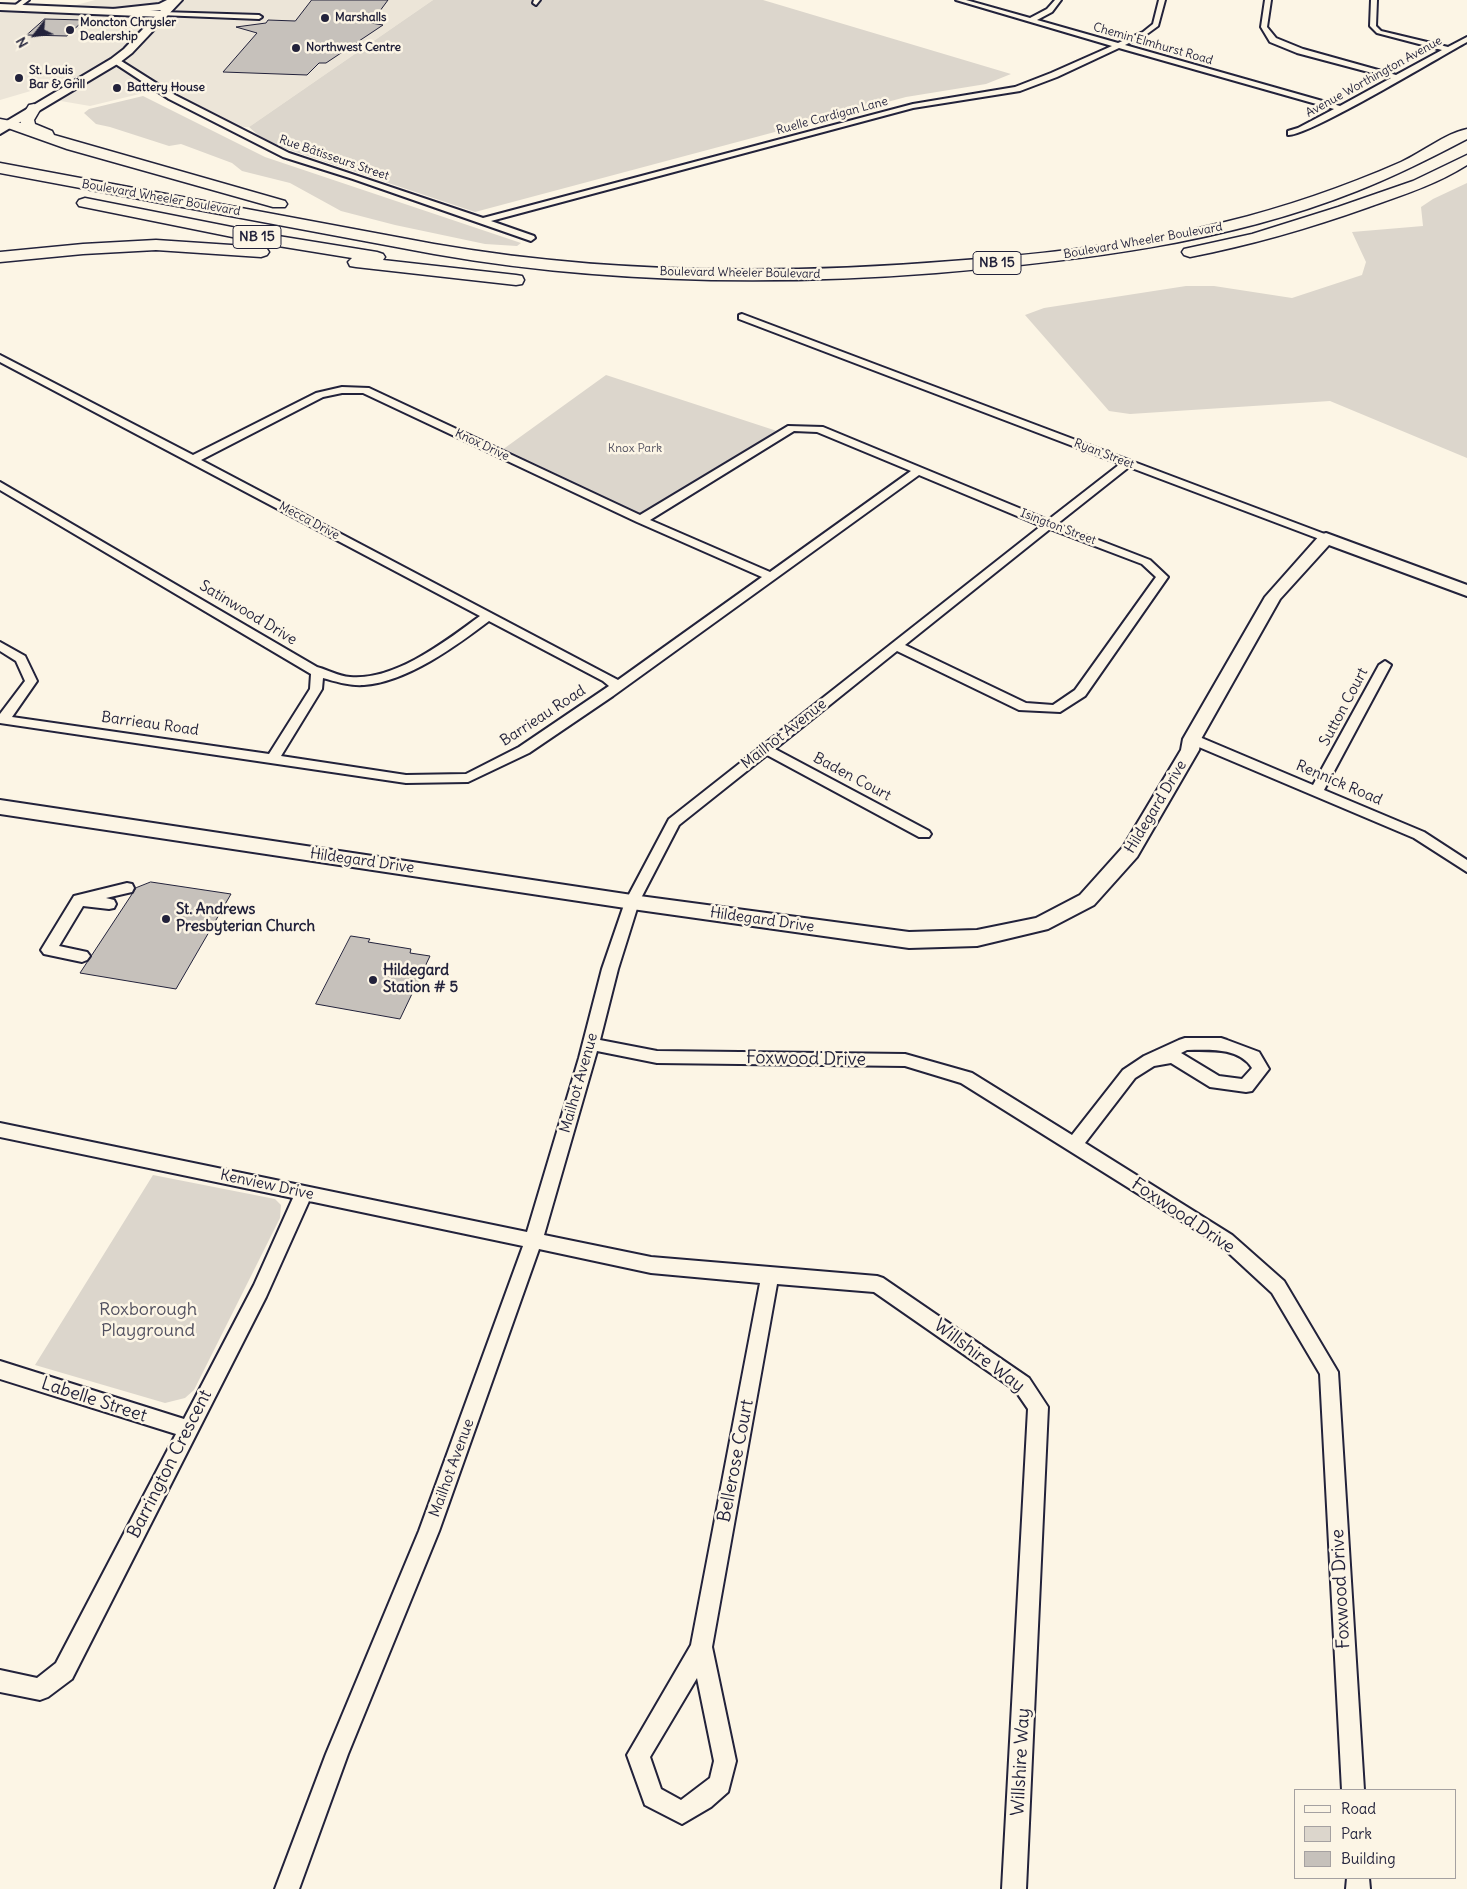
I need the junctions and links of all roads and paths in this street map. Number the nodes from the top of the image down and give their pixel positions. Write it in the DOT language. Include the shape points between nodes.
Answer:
graph roads {
  1 [pos="26,0"];
  2 [pos="176,0"];
  3 [pos="959,0"];
  4 [pos="1058,0"];
  5 [pos="1162,0"];
  6 [pos="1268,0"];
  7 [pos="1374,0"];
  8 [pos="0,7"];
  9 [pos="15,8"];
  10 [pos="117,11"];
  11 [pos="162,14"];
  12 [pos="259,17"];
  13 [pos="1030,21"];
  14 [pos="149,28"];
  15 [pos="1467,39"];
  16 [pos="1115,46"];
  17 [pos="1448,50"];
  18 [pos="115,61"];
  19 [pos="1398,78"];
  20 [pos="34,108"];
  21 [pos="1341,109"];
  22 [pos="3,126"];
  23 [pos="1291,133"];
  24 [pos="1467,133"];
  25 [pos="93,151"];
  26 [pos="1467,159"];
  27 [pos="0,168"];
  28 [pos="68,200"];
  29 [pos="482,221"];
  30 [pos="531,238"];
  31 [pos="1178,254"];
  32 [pos="0,257"];
  33 [pos="506,260"];
  34 [pos="1072,270"];
  35 [pos="1023,276"];
  36 [pos="516,280"];
  37 [pos="535,281"];
  38 [pos="742,317"];
  39 [pos="0,358"];
  40 [pos="194,459"];
  41 [pos="1127,463"];
  42 [pos="918,471"];
  43 [pos="0,485"];
  44 [pos="641,520"];
  45 [pos="1050,524"];
  46 [pos="1326,538"];
  47 [pos="770,576"];
  48 [pos="1467,591"];
  49 [pos="488,616"];
  50 [pos="0,646"];
  51 [pos="896,646"];
  52 [pos="1385,664"];
  53 [pos="317,672"];
  54 [pos="616,686"];
  55 [pos="2,719"];
  56 [pos="1192,739"];
  57 [pos="765,749"];
  58 [pos="273,760"];
  59 [pos="1317,790"];
  60 [pos="0,807"];
  61 [pos="924,834"];
  62 [pos="1467,867"];
  63 [pos="127,888"];
  64 [pos="79,900"];
  65 [pos="632,902"];
  66 [pos="109,904"];
  67 [pos="82,956"];
  68 [pos="590,1044"];
  69 [pos="1150,1060"];
  70 [pos="0,1130"];
  71 [pos="1074,1145"];
  72 [pos="304,1192"];
  73 [pos="534,1241"];
  74 [pos="770,1276"];
  75 [pos="0,1370"];
  76 [pos="188,1429"];
  77 [pos="701,1647"];
  78 [pos="0,1680"];
  79 [pos="1353,1789"];
  80 [pos="287,1889"];
  81 [pos="1014,1889"];
  1 -- 9 [label="street"];
  2 -- 10 [label="main road" via="161,7"];
  2 -- 11 [label="main road"];
  3 -- 13 [label="street, Chemin Elmhurst Road"];
  4 -- 13 [label="street" via="1046,14"];
  5 -- 16 [label="street, Ruelle Cardigan Lane" via="1156,25"];
  6 -- 19 [label="street" via="1264,27 1273,40 1300,52"];
  7 -- 17 [label="street" via="1373,26 1379,32"];
  8 -- 9 [label="street"];
  9 -- 10 [label="street"];
  10 -- 11 [label="street"];
  10 -- 14 [label="main road" via="143,17"];
  11 -- 12 [label="street"];
  11 -- 14 [label="main road"];
  13 -- 16 [label="street, Chemin Elmhurst Road"];
  14 -- 18 [label="main road"];
  15 -- 17 [label="street, Avenue Worthington Avenue"];
  16 -- 21 [label="street, Chemin Elmhurst Road"];
  16 -- 29 [label="street, Ruelle Cardigan Lane" via="1017,89 913,106"];
  17 -- 19 [label="street, Avenue Worthington Avenue"];
  18 -- 20 [label="main road"];
  18 -- 29 [label="street, Rue Bâtisseurs Street" via="172,97 286,155"];
  19 -- 21 [label="street, Avenue Worthington Avenue"];
  20 -- 22 [label="main road"];
  20 -- 25 [label="highway" via="27,120 30,128"];
  21 -- 23 [label="street, Avenue Worthington Avenue"];
  22 -- 25 [label="highway"];
  24 -- 33 [label="highway, Boulevard Wheeler Boulevard / NB 15" via="1401,169 1293,209 1188,235 1111,249 1027,260 838,274 641,272"];
  25 -- 33 [label="highway" via="381,234"];
  26 -- 31 [label="highway, Boulevard Wheeler Boulevard" via="1416,186 1302,226 1235,244"];
  27 -- 33 [label="highway, Boulevard Wheeler Boulevard / NB 15"];
  28 -- 36 [label="highway, Boulevard Wheeler Boulevard / NB 15" via="272,240"];
  29 -- 30 [label="street, Rue Bâtisseurs Street"];
  32 -- 36 [label="highway" via="83,248 156,245 284,254"];
  34 -- 35 [label="highway, Boulevard Wheeler Boulevard / NB 15"];
  36 -- 37 [label="highway, Boulevard Wheeler Boulevard / NB 15"];
  38 -- 41 [label="street, Ryan Street"];
  39 -- 40 [label="street, Mecca Drive"];
  40 -- 44 [label="street, Knox Drive" via="320,396 342,390 365,390"];
  40 -- 49 [label="street, Mecca Drive"];
  41 -- 45 [label="street, Mailhot Avenue"];
  41 -- 46 [label="street, Ryan Street"];
  42 -- 44 [label="street, Isington Street" via="819,429 792,428"];
  42 -- 45 [label="street, Isington Street"];
  42 -- 47 [label="street, Barrieau Road"];
  43 -- 53 [label="street, Satinwood Drive"];
  44 -- 47 [label="street, Knox Drive"];
  45 -- 51 [label="street, Mailhot Avenue"];
  45 -- 51 [label="street, Isington Street" via="1146,562 1162,577 1080,693 1055,709 1024,707"];
  46 -- 48 [label="street, Ryan Street"];
  46 -- 56 [label="street, Hildegard Drive" via="1273,597"];
  47 -- 54 [label="street, Barrieau Road"];
  49 -- 53 [label="street, Satinwood Drive" via="440,651 382,678 351,681"];
  49 -- 54 [label="street, Mecca Drive" via="607,678"];
  50 -- 55 [label="street" via="21,659 31,681"];
  51 -- 57 [label="street, Mailhot Avenue"];
  52 -- 59 [label="street, Sutton Court"];
  53 -- 58 [label="street" via="316,689"];
  54 -- 58 [label="street, Barrieau Road" via="524,750 468,778 406,779"];
  55 -- 58 [label="street, Barrieau Road"];
  56 -- 59 [label="street, Rennick Road"];
  56 -- 65 [label="street, Hildegard Drive" via="1190,750 1130,852 1087,900 1041,924 977,938 909,940"];
  57 -- 61 [label="street, Baden Court"];
  57 -- 65 [label="street, Mailhot Avenue" via="674,822"];
  59 -- 62 [label="street, Rennick Road" via="1419,835"];
  60 -- 65 [label="street, Hildegard Drive"];
  63 -- 64 [label="street"];
  64 -- 66 [label="street"];
  64 -- 67 [label="street" via="50,950"];
  65 -- 68 [label="street, Mailhot Avenue"];
  68 -- 71 [label="street, Foxwood Drive" via="658,1057 905,1060 966,1078"];
  68 -- 73 [label="street, Mailhot Avenue"];
  69 -- 69 [label="street" via="1173,1056 1216,1082 1246,1086 1260,1069 1253,1056 1221,1044 1186,1044"];
  69 -- 71 [label="street" via="1129,1074"];
  70 -- 72 [label="street, Kenview Drive"];
  71 -- 79 [label="street, Foxwood Drive" via="1226,1240 1278,1287 1329,1372"];
  72 -- 73 [label="street, Kenview Drive"];
  72 -- 76 [label="street, Barrington Crescent" via="260,1291"];
  73 -- 74 [label="street, Willshire Way" via="651,1265"];
  73 -- 80 [label="street, Mailhot Avenue" via="429,1531 337,1754"];
  74 -- 77 [label="street, Bellerose Court"];
  74 -- 81 [label="street, Willshire Way" via="877,1284 1022,1384 1038,1408"];
  75 -- 76 [label="street, Labelle Street"];
  76 -- 78 [label="street, Barrington Crescent" via="64,1671 40,1689"];
  77 -- 77 [label="street, Bellerose Court" via="638,1755 652,1797 682,1812 720,1784 725,1761"];
}
